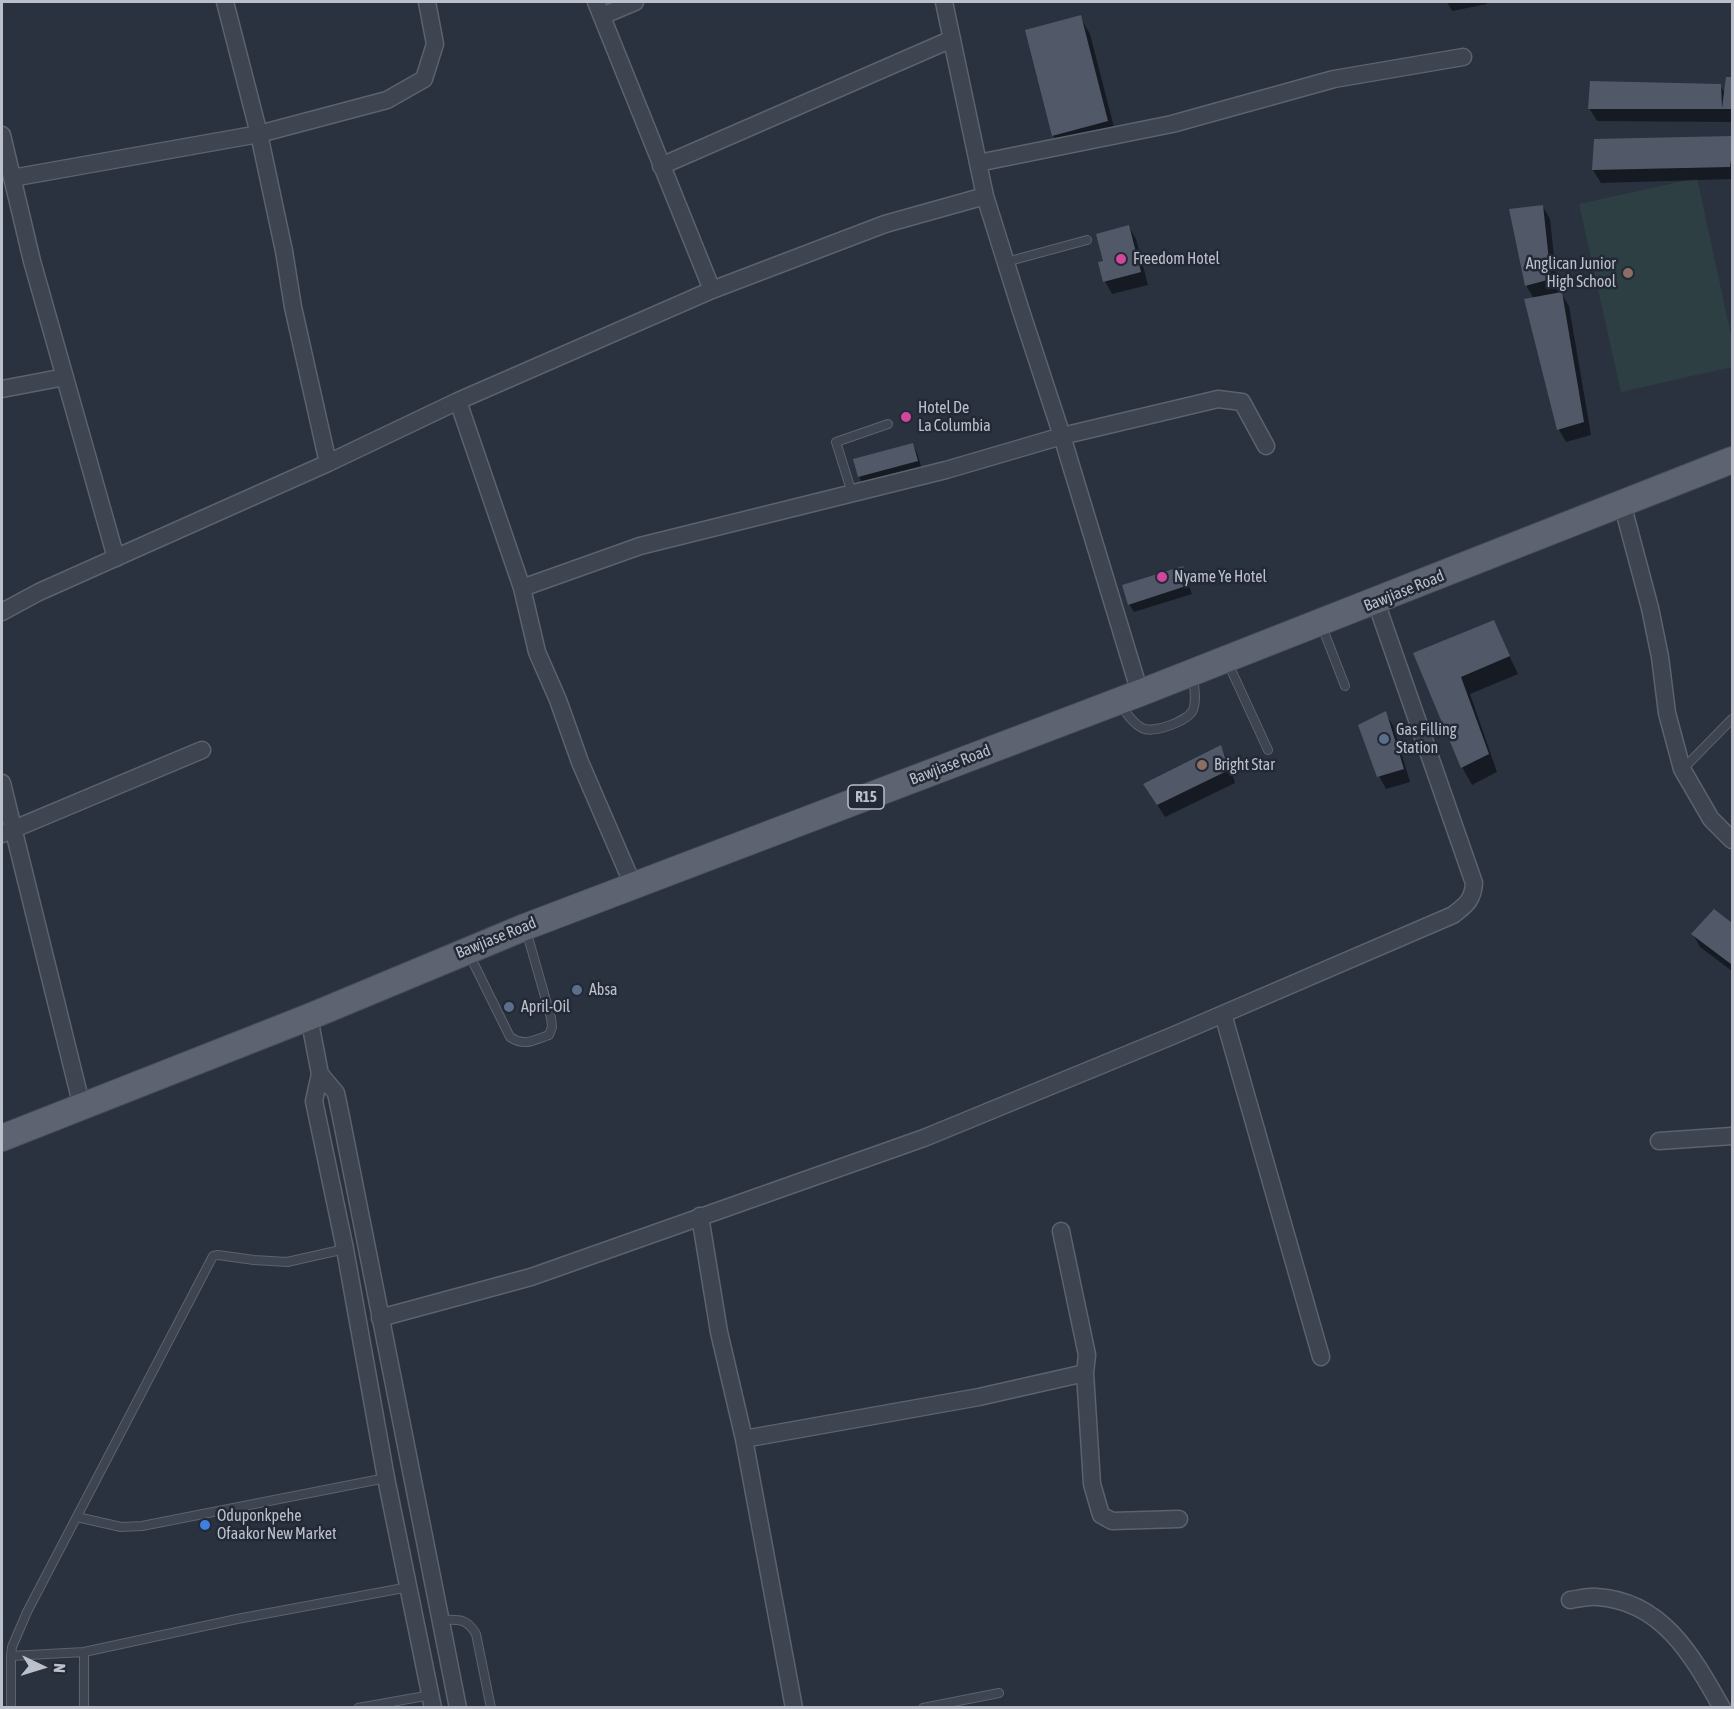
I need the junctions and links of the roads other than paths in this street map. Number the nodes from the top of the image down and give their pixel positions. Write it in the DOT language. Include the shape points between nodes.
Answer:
graph roads {
  1 [pos="225,2"];
  2 [pos="428,2"];
  3 [pos="635,2"];
  4 [pos="944,2"];
  5 [pos="599,9"];
  6 [pos="952,39"];
  7 [pos="1463,57"];
  8 [pos="259,134"];
  9 [pos="2,135"];
  10 [pos="978,163"];
  11 [pos="661,166"];
  12 [pos="12,178"];
  13 [pos="985,195"];
  14 [pos="1087,240"];
  15 [pos="1006,262"];
  16 [pos="712,290"];
  17 [pos="65,377"];
  18 [pos="2,389"];
  19 [pos="458,401"];
  20 [pos="888,424"];
  21 [pos="1062,436"];
  22 [pos="1266,446"];
  23 [pos="1732,460"];
  24 [pos="328,464"];
  25 [pos="852,493"];
  26 [pos="1622,503"];
  27 [pos="116,558"];
  28 [pos="522,588"];
  29 [pos="1376,602"];
  30 [pos="2,612"];
  31 [pos="1321,624"];
  32 [pos="1226,660"];
  33 [pos="1193,673"];
  34 [pos="1345,686"];
  35 [pos="1129,698"];
  36 [pos="1732,719"];
  37 [pos="202,750"];
  38 [pos="1268,750"];
  39 [pos="1682,769"];
  40 [pos="2,783"];
  41 [pos="7,832"];
  42 [pos="1732,840"];
  43 [pos="633,885"];
  44 [pos="525,927"];
  45 [pos="467,950"];
  46 [pos="1223,1014"];
  47 [pos="309,1017"];
  48 [pos="320,1074"];
  49 [pos="82,1107"];
  50 [pos="1732,1136"];
  51 [pos="2,1138"];
  52 [pos="1659,1141"];
  53 [pos="700,1216"];
  54 [pos="1060,1231"];
  55 [pos="345,1249"];
  56 [pos="380,1318"];
  57 [pos="1321,1357"];
  58 [pos="1085,1373"];
  59 [pos="744,1439"];
  60 [pos="386,1478"];
  61 [pos="77,1517"];
  62 [pos="1179,1519"];
  63 [pos="409,1587"];
  64 [pos="1570,1600"];
  65 [pos="440,1620"];
  66 [pos="84,1652"];
  67 [pos="11,1656"];
  68 [pos="999,1693"];
  69 [pos="432,1701"];
  70 [pos="11,1707"];
  71 [pos="84,1707"];
  72 [pos="358,1707"];
  73 [pos="458,1707"];
  74 [pos="491,1707"];
  75 [pos="794,1707"];
  76 [pos="923,1707"];
  77 [pos="1722,1707"];
  1 -- 8 [label="street"];
  2 -- 8 [label="street" via="435,44 424,79 387,100"];
  3 -- 5 [label="street"];
  4 -- 6 [label="street"];
  5 -- 11 [label="street"];
  6 -- 10 [label="street"];
  6 -- 11 [label="street"];
  7 -- 10 [label="street" via="1334,79 1172,124"];
  8 -- 12 [label="street"];
  8 -- 24 [label="street"];
  9 -- 12 [label="street"];
  10 -- 13 [label="street"];
  11 -- 16 [label="street"];
  12 -- 17 [label="street"];
  13 -- 15 [label="street"];
  13 -- 16 [label="street" via="885,224"];
  14 -- 15 [label="lane"];
  15 -- 21 [label="street"];
  16 -- 19 [label="street"];
  17 -- 18 [label="street"];
  17 -- 27 [label="street"];
  19 -- 24 [label="street"];
  19 -- 28 [label="street"];
  20 -- 25 [label="lane" via="836,442"];
  21 -- 22 [label="street" via="1231,399 1242,402"];
  21 -- 25 [label="street"];
  21 -- 35 [label="street"];
  23 -- 26 [label="main road, Bawjiase Road / R15"];
  24 -- 27 [label="street"];
  25 -- 28 [label="street" via="640,546"];
  26 -- 29 [label="main road, Bawjiase Road / R15"];
  26 -- 39 [label="street" via="1650,608 1667,713"];
  27 -- 30 [label="street"];
  28 -- 43 [label="street" via="537,652"];
  29 -- 31 [label="main road, Bawjiase Road / R15"];
  29 -- 46 [label="street" via="1474,883 1474,893 1469,903 1453,915"];
  31 -- 32 [label="main road, Bawjiase Road / R15"];
  31 -- 34 [label="lane"];
  32 -- 33 [label="main road, Bawjiase Road / R15"];
  32 -- 38 [label="lane"];
  33 -- 35 [label="main road, Bawjiase Road / R15"];
  33 -- 35 [label="lane" via="1194,707 1190,715 1178,722 1143,729 1133,722"];
  35 -- 43 [label="main road, Bawjiase Road / R15"];
  36 -- 39 [label="lane"];
  37 -- 41 [label="street"];
  39 -- 42 [label="street" via="1711,819"];
  40 -- 41 [label="street"];
  41 -- 49 [label="street"];
  43 -- 44 [label="main road, Bawjiase Road / R15"];
  44 -- 45 [label="main road, Bawjiase Road / R15"];
  44 -- 45 [label="lane" via="551,1018 549,1035 528,1043 510,1037"];
  45 -- 47 [label="main road, Bawjiase Road / R15"];
  46 -- 53 [label="street" via="924,1138"];
  46 -- 57 [label="street"];
  47 -- 48 [label="street"];
  47 -- 49 [label="main road, Bawjiase Road / R15"];
  48 -- 55 [label="street" via="314,1101"];
  48 -- 56 [label="street" via="336,1093"];
  49 -- 51 [label="main road, Bawjiase Road / R15"];
  50 -- 52 [label="street"];
  53 -- 56 [label="street" via="531,1277"];
  53 -- 59 [label="street" via="719,1332"];
  54 -- 58 [label="street" via="1087,1355"];
  55 -- 60 [label="street"];
  55 -- 61 [label="lane" via="287,1262 213,1256"];
  56 -- 65 [label="street"];
  58 -- 59 [label="street" via="979,1397"];
  58 -- 62 [label="street" via="1092,1484 1101,1515 1112,1521"];
  59 -- 75 [label="street"];
  60 -- 61 [label="lane" via="142,1526 121,1527"];
  60 -- 63 [label="street"];
  61 -- 67 [label="lane" via="27,1612"];
  63 -- 66 [label="lane"];
  63 -- 69 [label="street"];
  64 -- 77 [label="street" via="1596,1596 1632,1605 1665,1625 1690,1653"];
  65 -- 73 [label="street"];
  65 -- 74 [label="lane" via="470,1624 476,1634"];
  66 -- 67 [label="lane"];
  66 -- 71 [label="lane"];
  67 -- 70 [label="lane"];
  68 -- 76 [label="lane"];
  69 -- 72 [label="lane"];
}
